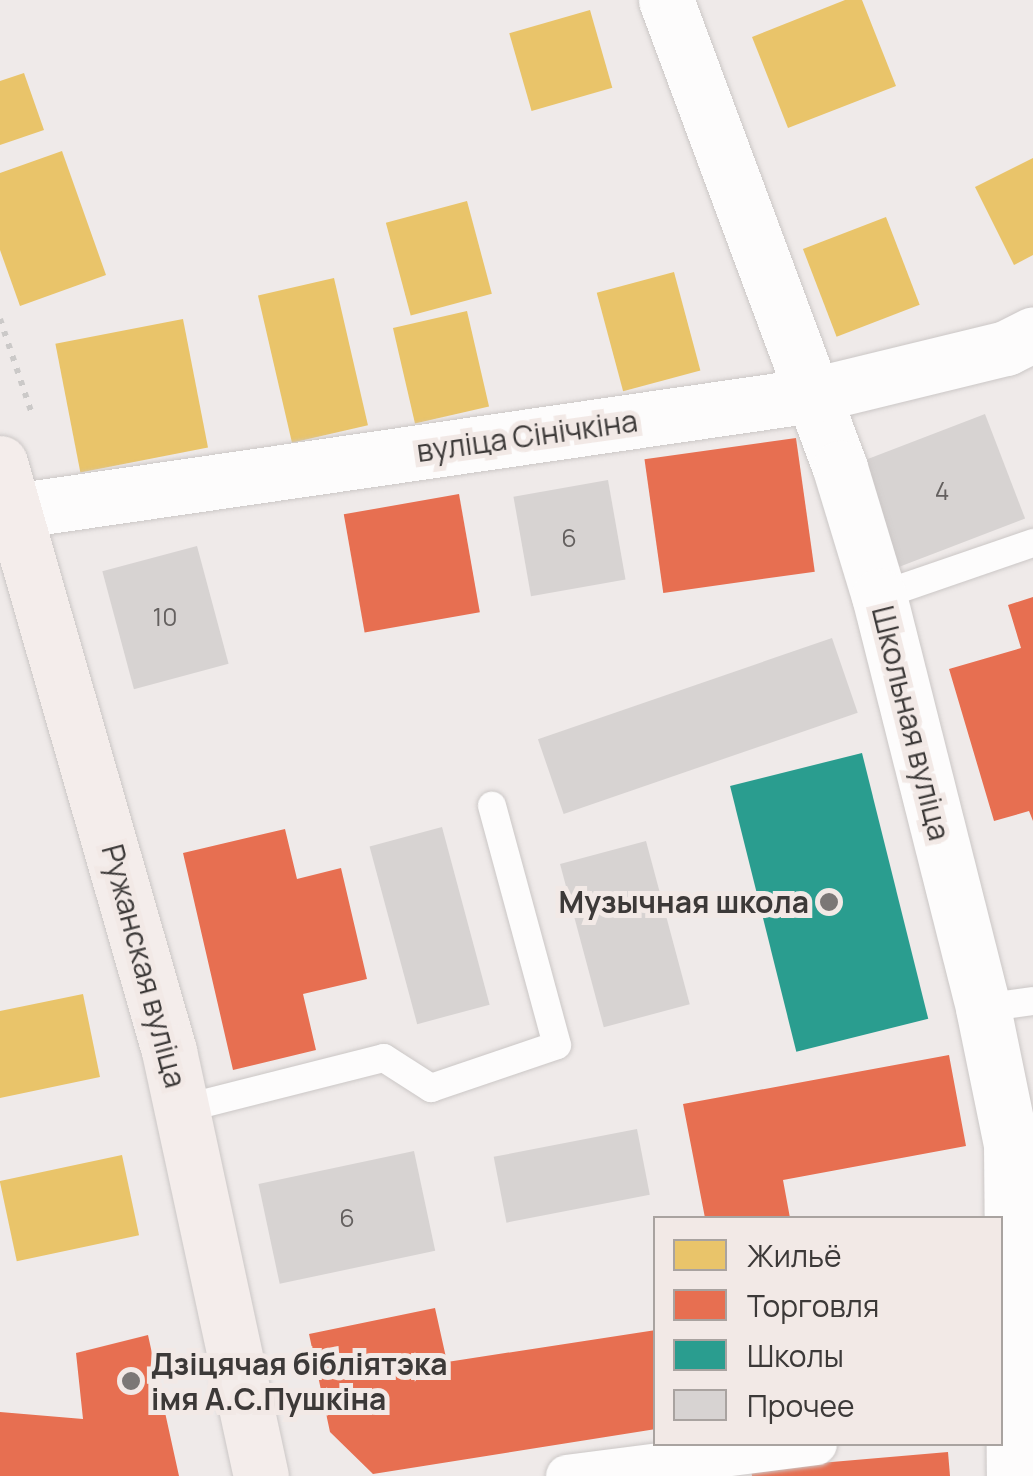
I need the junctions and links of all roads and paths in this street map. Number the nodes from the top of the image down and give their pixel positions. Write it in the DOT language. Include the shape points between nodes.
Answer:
graph roads {
  1 [pos="666,0"];
  2 [pos="0,319"];
  3 [pos="1033,334"];
  4 [pos="812,394"];
  5 [pos="34,420"];
  6 [pos="5,495"];
  7 [pos="1033,543"];
  8 [pos="879,596"];
  9 [pos="492,806"];
  10 [pos="1008,1005"];
  11 [pos="182,1108"];
  12 [pos="1022,1350"];
  13 [pos="1007,1419"];
  14 [pos="800,1446"];
  15 [pos="261,1476"];
  16 [pos="567,1476"];
  17 [pos="1014,1476"];
  1 -- 4 [label="street, Школьная вуліца"];
  2 -- 5 [label="path"];
  3 -- 4 [label="street, вуліца Сінічкіна" via="1006,348"];
  4 -- 6 [label="street, вуліца Сінічкіна"];
  4 -- 8 [label="street, Школьная вуліца"];
  6 -- 11 [label="main road, Ружанская вуліца"];
  7 -- 8 [label="lane"];
  8 -- 10 [label="street, Школьная вуліца"];
  9 -- 11 [label="lane" via="558,1045 431,1088 384,1058"];
  10 -- 12 [label="street, Школьная вуліца"];
  11 -- 15 [label="main road, Ружанская вуліца"];
  12 -- 13 [label="street, Школьная вуліца"];
  13 -- 17 [label="street, Школьная вуліца"];
  14 -- 16 [label="street"];
}
